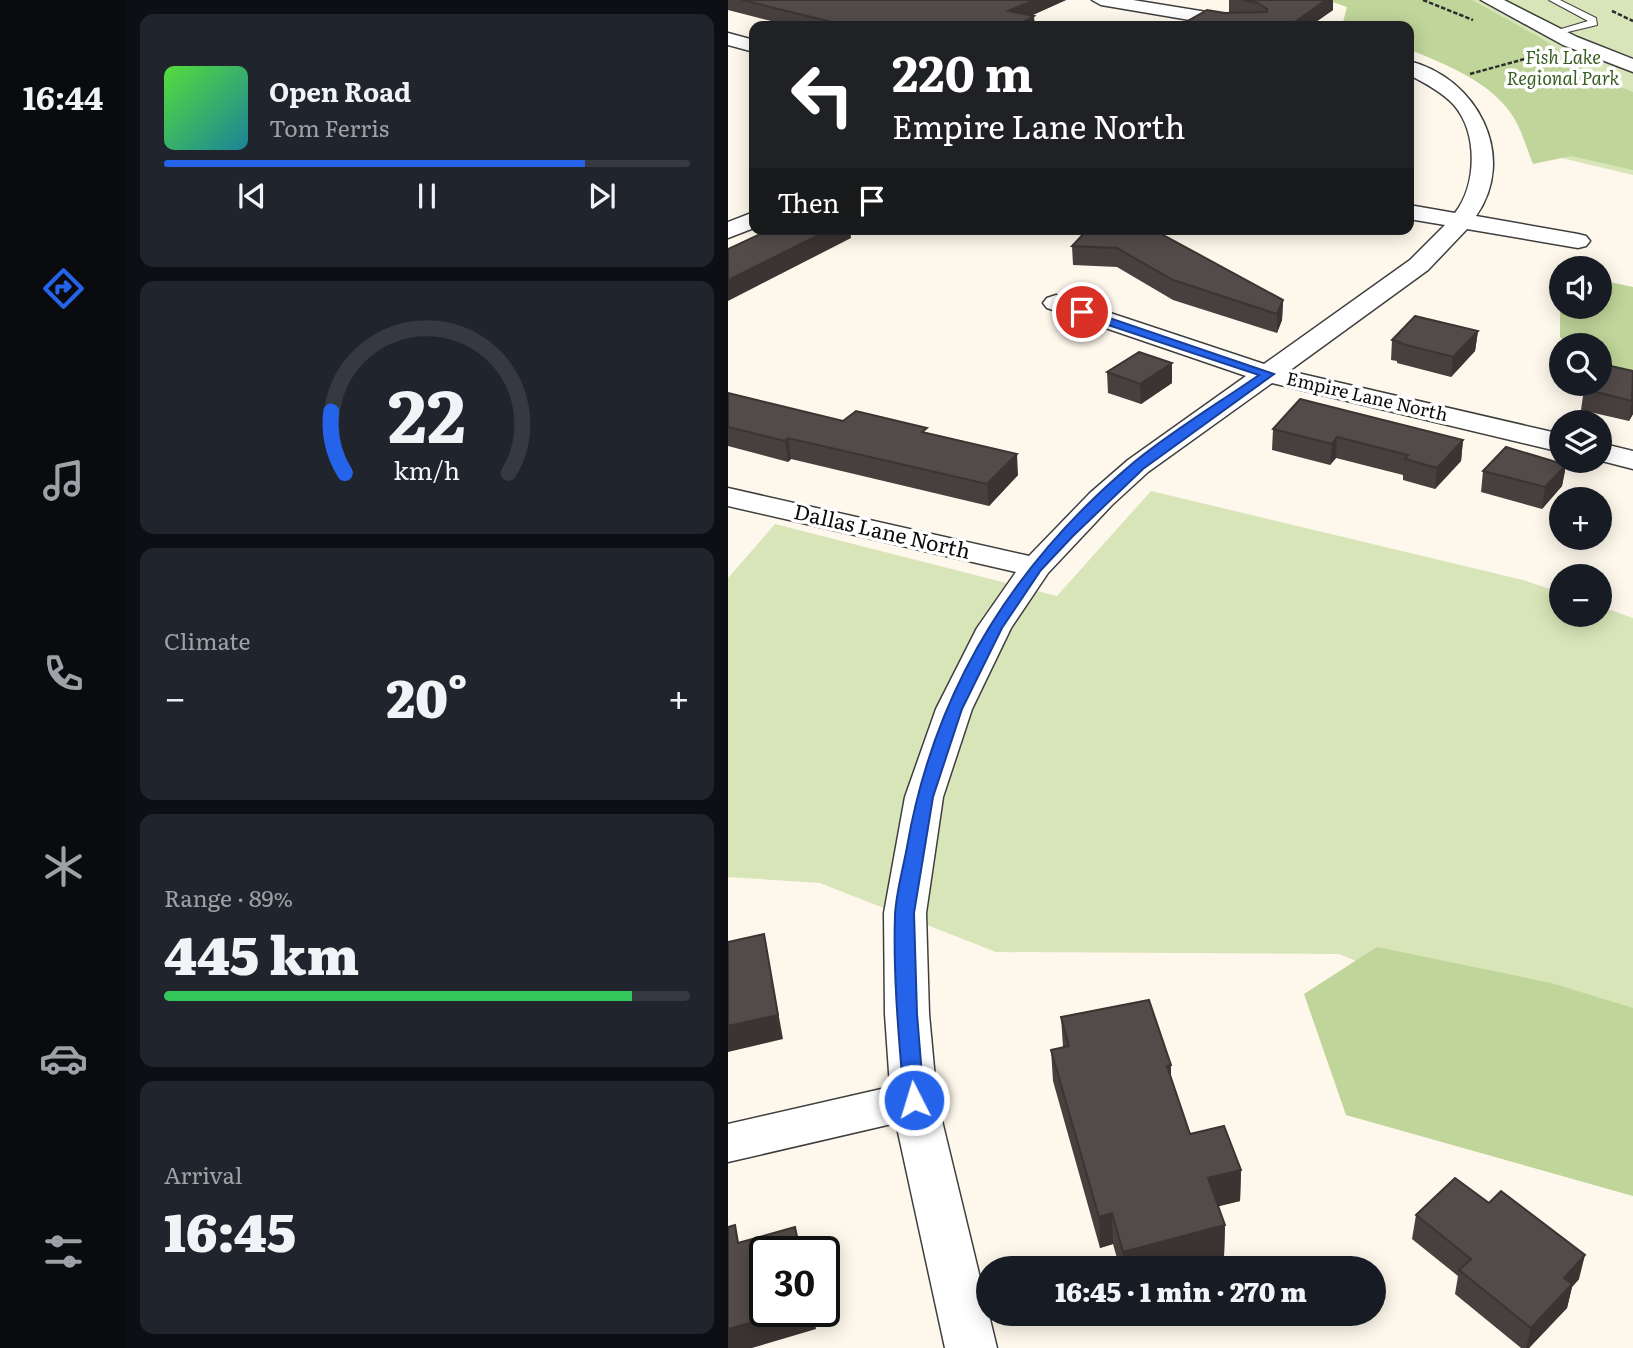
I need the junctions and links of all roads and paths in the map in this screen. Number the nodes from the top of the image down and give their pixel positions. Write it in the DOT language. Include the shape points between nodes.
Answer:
graph roads {
  1 [pos="1490,0"];
  2 [pos="1553,0"];
  3 [pos="1104,9"];
  4 [pos="1226,21"];
  5 [pos="1554,33"];
  6 [pos="728,39"];
  7 [pos="749,45"];
  8 [pos="1544,54"];
  9 [pos="1633,66"];
  10 [pos="1422,73"];
  11 [pos="1414,213"];
  12 [pos="749,221"];
  13 [pos="1460,221"];
  14 [pos="728,231"];
  15 [pos="1578,241"];
  16 [pos="1056,303"];
  17 [pos="1268,374"];
  18 [pos="1549,440"];
  19 [pos="1612,455"];
  20 [pos="1633,460"];
  21 [pos="728,497"];
  22 [pos="1036,567"];
  23 [pos="914,1100"];
  24 [pos="728,1143"];
  25 [pos="971,1348"];
  1 -- 5 [label="street"];
  2 -- 5 [label="lane" via="1593,20 1592,25"];
  3 -- 4 [label="street" via="1129,5"];
  5 -- 9 [label="street"];
  6 -- 7 [label="street"];
  8 -- 10 [label="path" via="1477,73"];
  10 -- 13 [label="street" via="1454,94 1478,124 1484,177"];
  11 -- 13 [label="street"];
  12 -- 14 [label="street"];
  13 -- 15 [label="street"];
  13 -- 17 [label="street" via="1419,265"];
  16 -- 17 [label="street, Empire Lane North"];
  17 -- 18 [label="street, Empire Lane North"];
  17 -- 22 [label="street" via="1138,466"];
  19 -- 20 [label="street"];
  21 -- 22 [label="street, Dallas Lane North"];
  22 -- 23 [label="street" via="994,628 960,697 924,797 905,913"];
  23 -- 24 [label="street"];
  23 -- 25 [label="street"];
}
